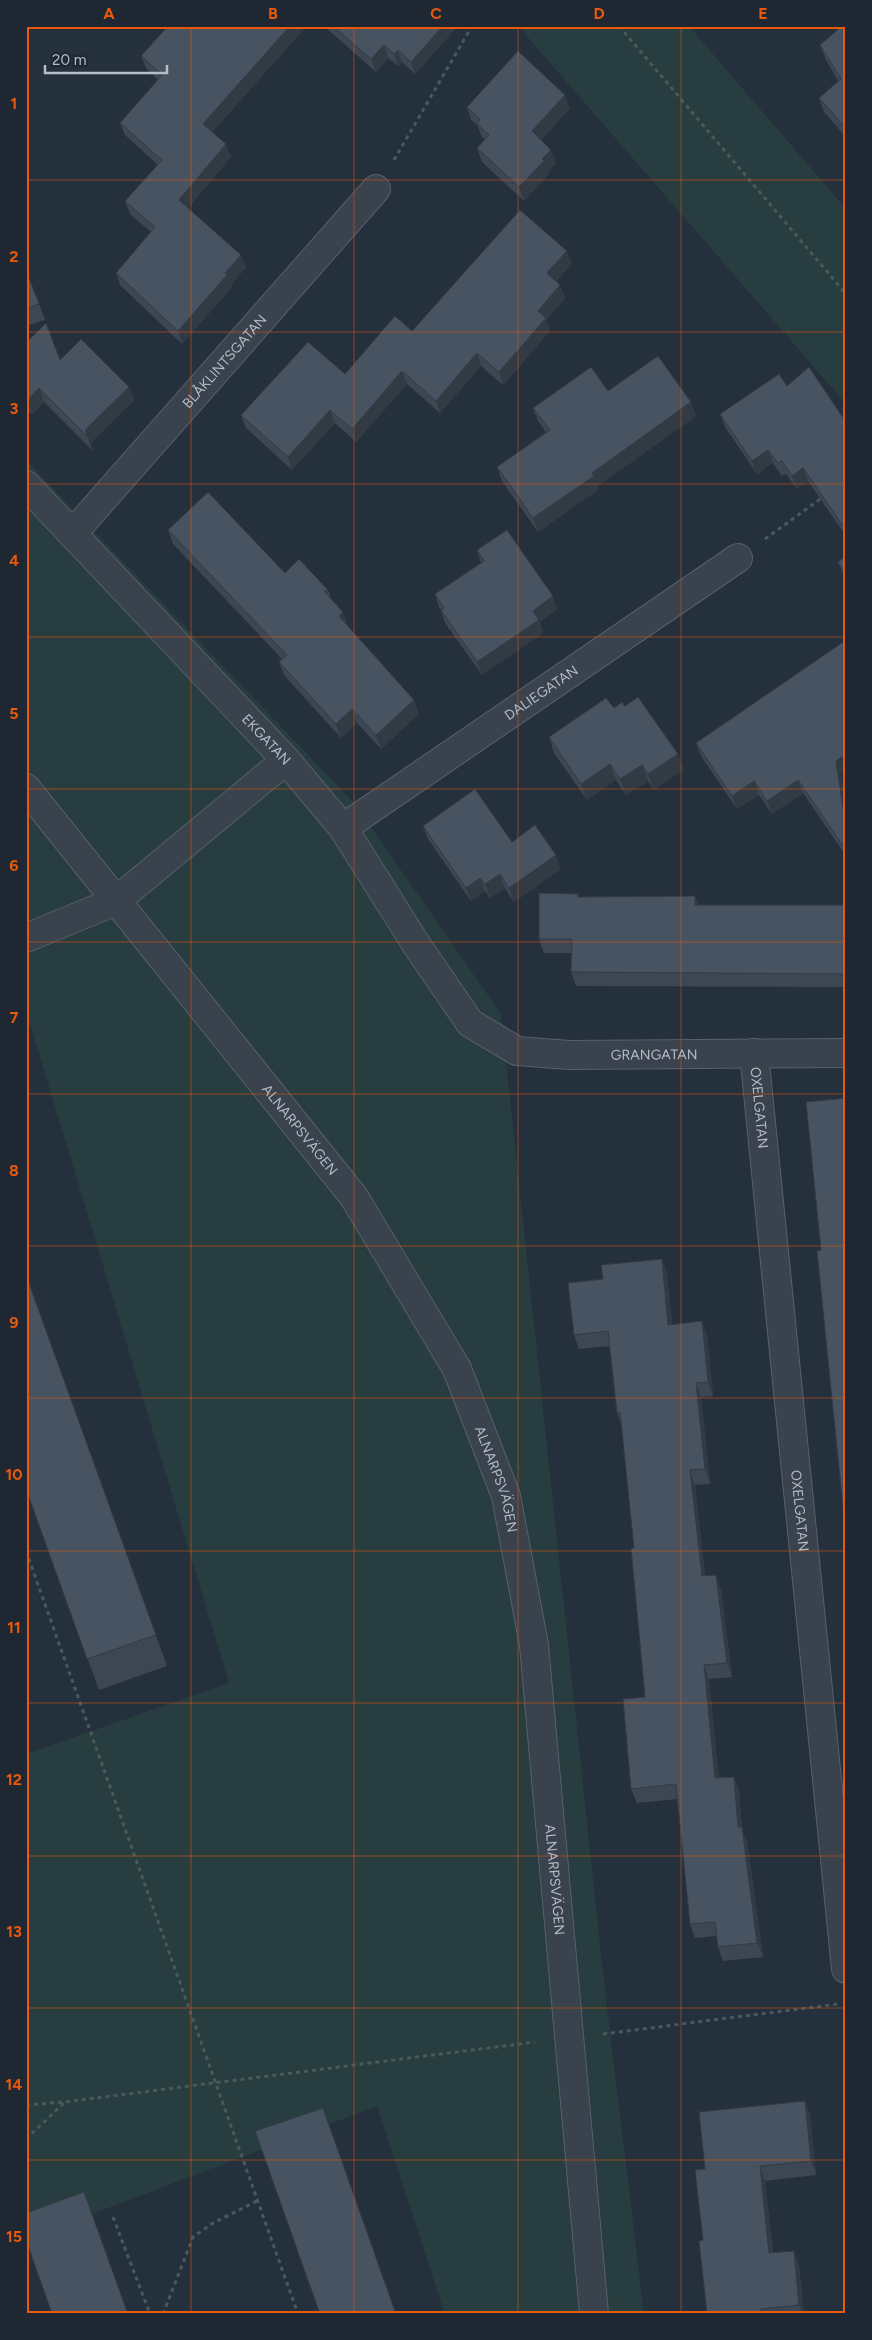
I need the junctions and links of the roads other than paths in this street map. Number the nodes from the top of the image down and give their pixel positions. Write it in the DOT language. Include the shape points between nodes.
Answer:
graph roads {
  1 [pos="376,189"];
  2 [pos="26,485"];
  3 [pos="72,533"];
  4 [pos="738,558"];
  5 [pos="286,760"];
  6 [pos="26,788"];
  7 [pos="343,828"];
  8 [pos="116,901"];
  9 [pos="26,938"];
  10 [pos="470,1023"];
  11 [pos="754,1053"];
  12 [pos="846,1053"];
  13 [pos="846,1969"];
  14 [pos="594,2314"];
  1 -- 3 [label="street, BLÅKLINTSGATAN"];
  2 -- 3 [label="street, EKGATAN"];
  3 -- 5 [label="street, EKGATAN"];
  4 -- 7 [label="street, DALIEGATAN"];
  5 -- 7 [label="street, EKGATAN"];
  5 -- 8 [label="street"];
  6 -- 8 [label="street, ALNARPSVÄGEN"];
  7 -- 10 [label="street, EKGATAN"];
  8 -- 9 [label="street"];
  8 -- 14 [label="street, ALNARPSVÄGEN" via="354,1197 457,1369 506,1496 534,1645"];
  10 -- 11 [label="street, GRANGATAN" via="517,1051 569,1055"];
  11 -- 12 [label="street, GRANGATAN"];
  11 -- 13 [label="street, OXELGATAN"];
}
